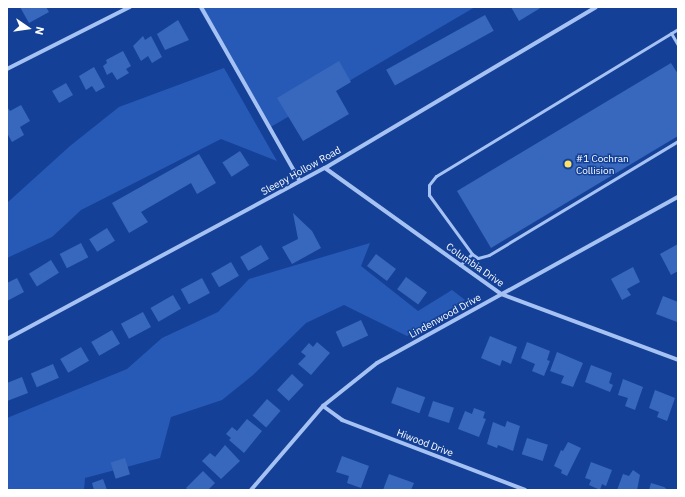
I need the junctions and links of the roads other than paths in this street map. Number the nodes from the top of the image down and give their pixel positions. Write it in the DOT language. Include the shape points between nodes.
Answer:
graph roads {
  1 [pos="130,7"];
  2 [pos="201,7"];
  3 [pos="596,7"];
  4 [pos="678,29"];
  5 [pos="671,33"];
  6 [pos="678,45"];
  7 [pos="7,69"];
  8 [pos="678,141"];
  9 [pos="324,168"];
  10 [pos="300,181"];
  11 [pos="678,197"];
  12 [pos="472,254"];
  13 [pos="460,265"];
  14 [pos="501,294"];
  15 [pos="7,339"];
  16 [pos="678,360"];
  17 [pos="322,406"];
  18 [pos="251,490"];
  19 [pos="525,490"];
  1 -- 7 [label="street"];
  2 -- 10 [label="street"];
  3 -- 9 [label="street, Sleepy Hollow Road"];
  4 -- 5 [label="lane"];
  5 -- 6 [label="lane"];
  5 -- 12 [label="lane" via="436,176 429,185 429,195"];
  8 -- 12 [label="lane" via="489,255 478,258"];
  9 -- 10 [label="street, Sleepy Hollow Road"];
  9 -- 13 [label="street, Columbia Drive"];
  10 -- 15 [label="street, Sleepy Hollow Road"];
  11 -- 14 [label="street, Lindenwood Drive"];
  12 -- 13 [label="lane"];
  13 -- 14 [label="street, Columbia Drive"];
  14 -- 16 [label="street, Columbia Drive"];
  14 -- 17 [label="street, Lindenwood Drive" via="377,363"];
  17 -- 18 [label="street, Lindenwood Drive"];
  17 -- 19 [label="street, Hiwood Drive" via="342,420"];
}
